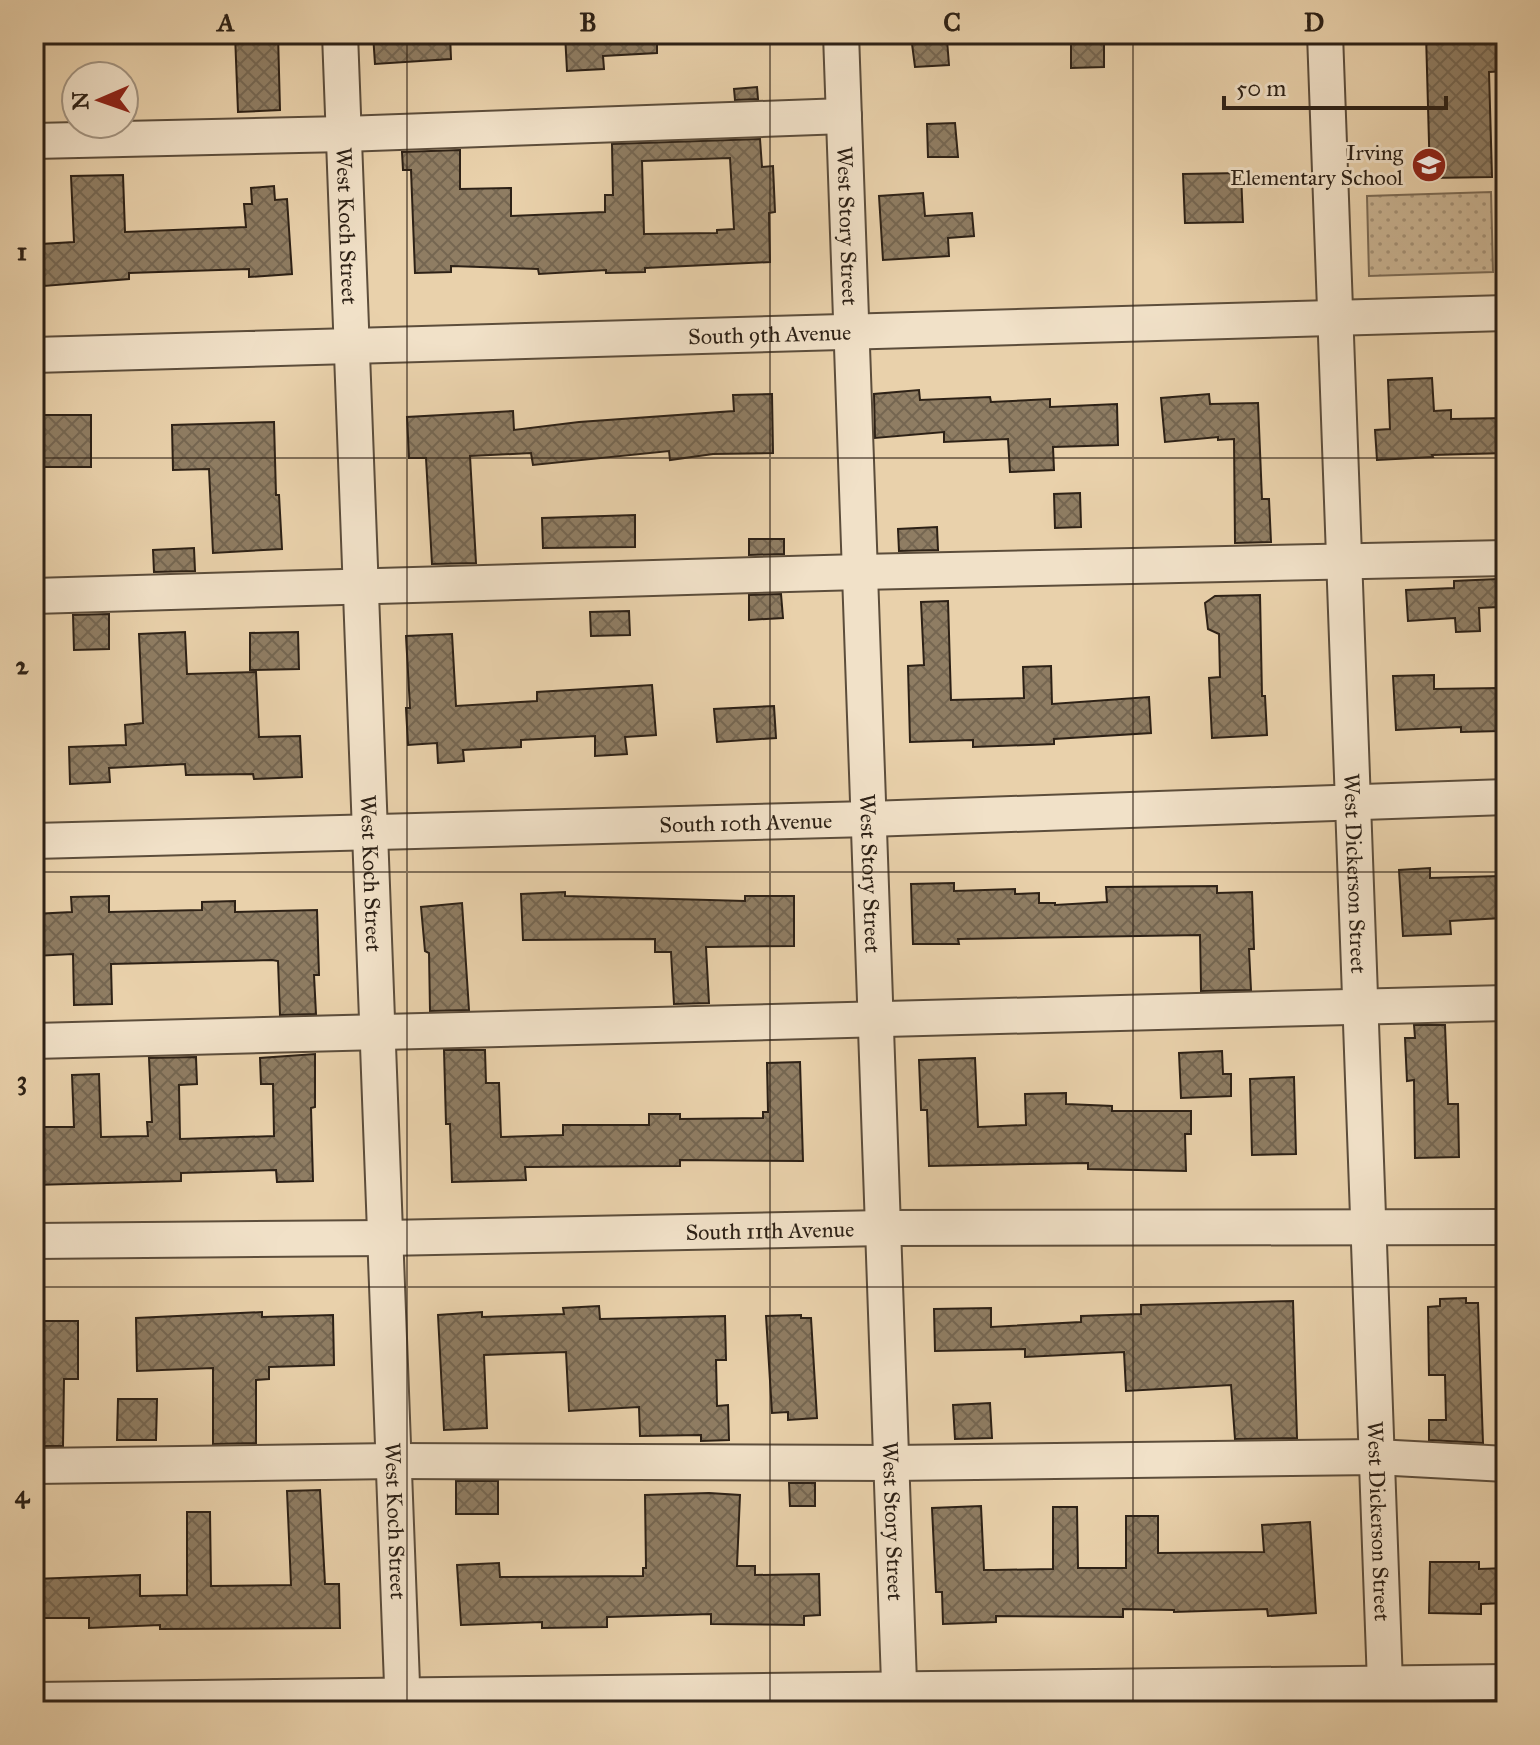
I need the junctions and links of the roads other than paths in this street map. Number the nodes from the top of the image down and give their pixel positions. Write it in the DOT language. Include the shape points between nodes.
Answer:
graph roads {
  1 [pos="340,34"];
  2 [pos="841,34"];
  3 [pos="1325,34"];
  4 [pos="844,116"];
  5 [pos="344,134"];
  6 [pos="34,141"];
  7 [pos="1506,313"];
  8 [pos="1336,318"];
  9 [pos="852,331"];
  10 [pos="352,347"];
  11 [pos="34,355"];
  12 [pos="1506,558"];
  13 [pos="1344,562"];
  14 [pos="860,572"];
  15 [pos="361,587"];
  16 [pos="34,596"];
  17 [pos="1506,797"];
  18 [pos="1353,804"];
  19 [pos="869,819"];
  20 [pos="370,833"];
  21 [pos="34,841"];
  22 [pos="1506,1003"];
  23 [pos="1361,1006"];
  24 [pos="876,1019"];
  25 [pos="378,1033"];
  26 [pos="34,1041"];
  27 [pos="1506,1227"];
  28 [pos="883,1228"];
  29 [pos="1368,1228"];
  30 [pos="385,1238"];
  31 [pos="34,1241"];
  32 [pos="1376,1457"];
  33 [pos="394,1461"];
  34 [pos="891,1463"];
  35 [pos="1506,1464"];
  36 [pos="34,1466"];
  37 [pos="1506,1682"];
  38 [pos="1385,1697"];
  39 [pos="34,1700"];
  40 [pos="899,1700"];
  41 [pos="403,1702"];
  1 -- 5 [label="street, West Koch Street"];
  2 -- 4 [label="street, West Story Street"];
  3 -- 8 [label="street, West Dickerson Street"];
  4 -- 5 [label="street"];
  4 -- 9 [label="street, West Story Street"];
  5 -- 6 [label="street"];
  5 -- 10 [label="street, West Koch Street"];
  7 -- 8 [label="street, South 9th Avenue"];
  8 -- 9 [label="street, South 9th Avenue"];
  8 -- 13 [label="street, West Dickerson Street"];
  9 -- 10 [label="street, South 9th Avenue"];
  9 -- 14 [label="street, West Story Street"];
  10 -- 11 [label="street, South 9th Avenue"];
  10 -- 15 [label="street, West Koch Street"];
  12 -- 13 [label="street"];
  13 -- 14 [label="street"];
  13 -- 18 [label="street, West Dickerson Street"];
  14 -- 15 [label="street"];
  14 -- 19 [label="street, West Story Street"];
  15 -- 16 [label="street"];
  15 -- 20 [label="street, West Koch Street"];
  17 -- 18 [label="street, South 10th Avenue"];
  18 -- 19 [label="street, South 10th Avenue"];
  18 -- 23 [label="street, West Dickerson Street"];
  19 -- 20 [label="street, South 10th Avenue"];
  19 -- 24 [label="street, West Story Street"];
  20 -- 21 [label="street, South 10th Avenue"];
  20 -- 25 [label="street, West Koch Street"];
  22 -- 23 [label="street"];
  23 -- 24 [label="street"];
  23 -- 29 [label="street, West Dickerson Street"];
  24 -- 25 [label="street"];
  24 -- 28 [label="street, West Story Street"];
  25 -- 26 [label="street"];
  25 -- 30 [label="street, West Koch Street"];
  27 -- 29 [label="street, South 11th Avenue"];
  28 -- 29 [label="street, South 11th Avenue"];
  28 -- 30 [label="street, South 11th Avenue"];
  28 -- 34 [label="street, West Story Street"];
  29 -- 32 [label="street, West Dickerson Street"];
  30 -- 31 [label="street, South 11th Avenue"];
  30 -- 33 [label="street, West Koch Street"];
  32 -- 34 [label="street"];
  32 -- 35 [label="street"];
  32 -- 38 [label="street, West Dickerson Street"];
  33 -- 34 [label="street"];
  33 -- 36 [label="street"];
  33 -- 41 [label="street, West Koch Street"];
  34 -- 40 [label="street, West Story Street"];
  37 -- 38 [label="street"];
  38 -- 40 [label="street"];
  39 -- 41 [label="street"];
  40 -- 41 [label="street"];
}
